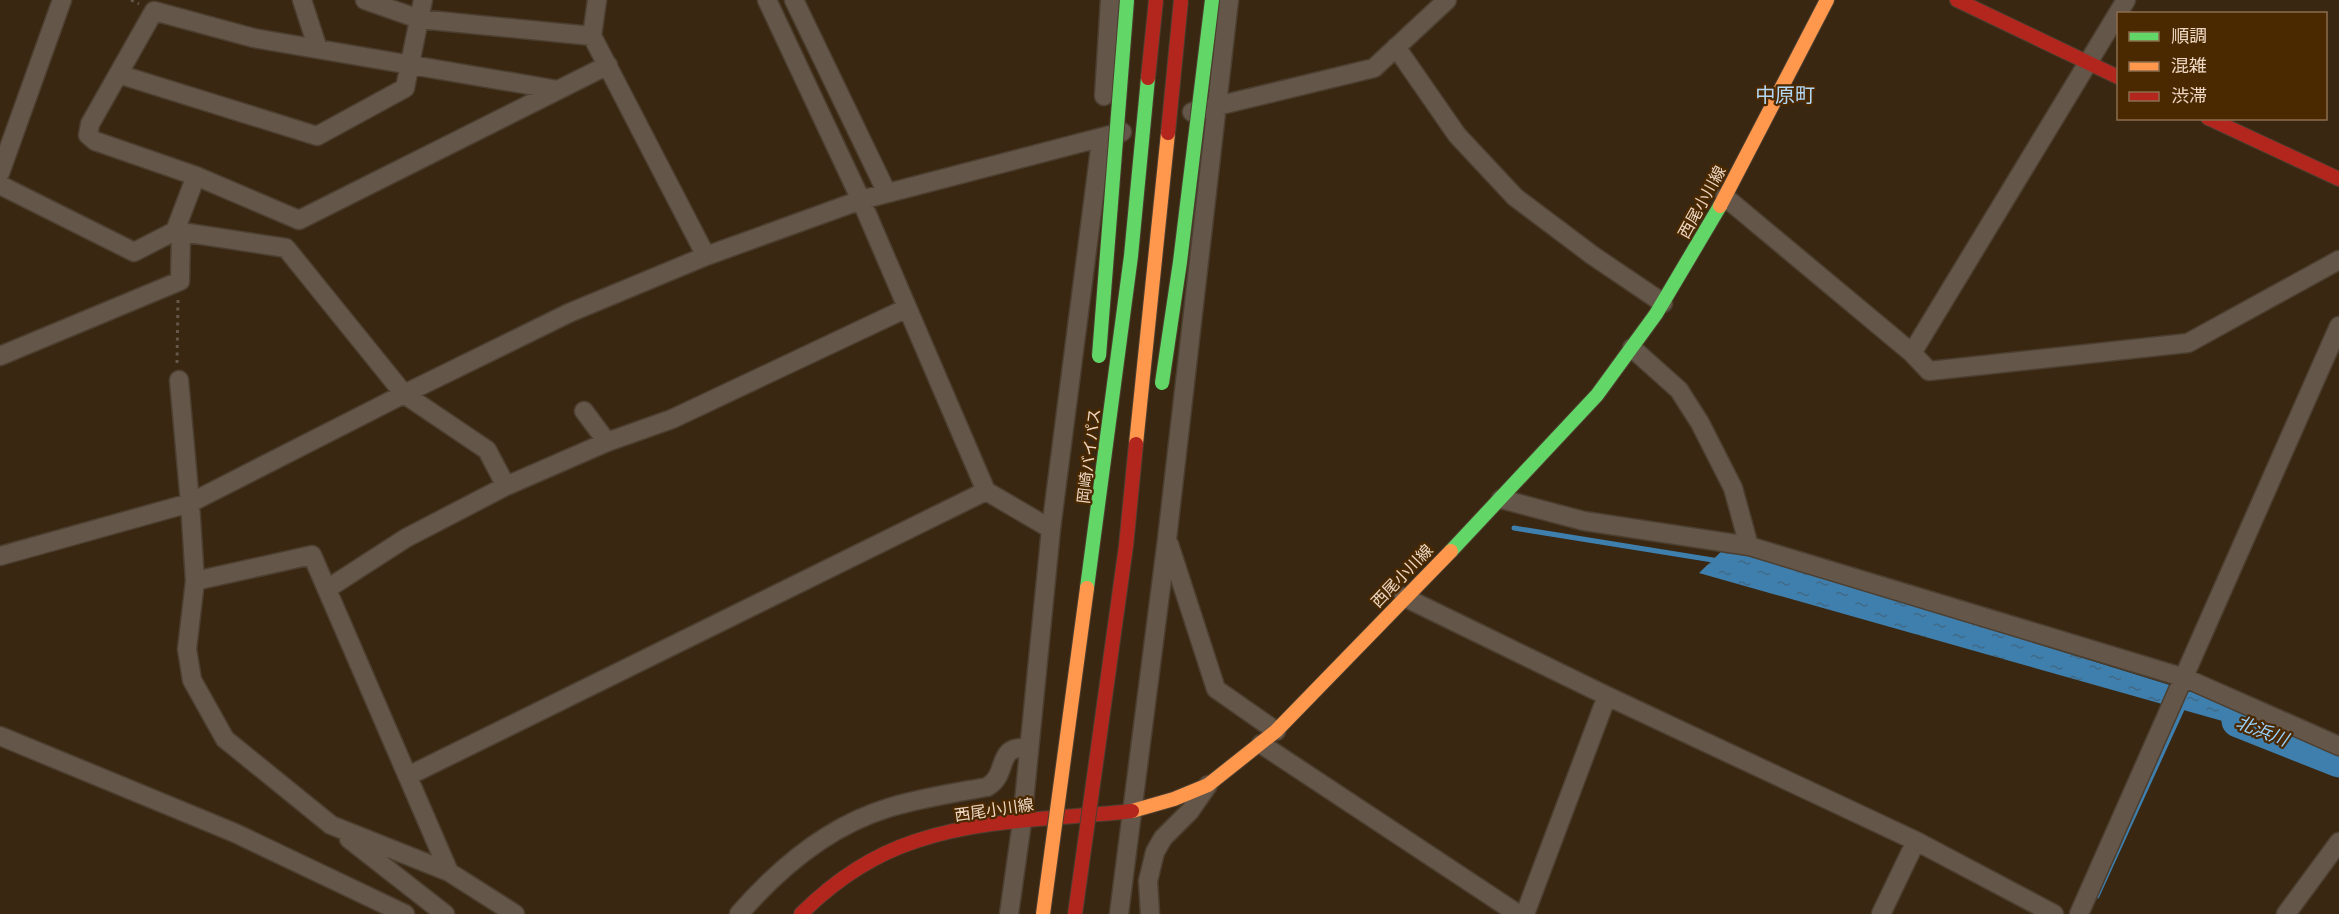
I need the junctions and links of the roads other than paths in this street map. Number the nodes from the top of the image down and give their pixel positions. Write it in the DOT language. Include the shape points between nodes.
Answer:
graph roads {
  1 [pos="62,0"];
  2 [pos="302,0"];
  3 [pos="365,0"];
  4 [pos="423,0"];
  5 [pos="597,0"];
  6 [pos="767,0"];
  7 [pos="794,0"];
  8 [pos="1110,0"];
  9 [pos="1127,0"];
  10 [pos="1156,0"];
  11 [pos="1181,0"];
  12 [pos="1212,0"];
  13 [pos="1229,0"];
  14 [pos="1447,0"];
  15 [pos="1827,0"];
  16 [pos="1957,0"];
  17 [pos="2117,14"];
  18 [pos="420,20"];
  19 [pos="592,36"];
  20 [pos="1396,47"];
  21 [pos="318,49"];
  22 [pos="2086,63"];
  23 [pos="411,65"];
  24 [pos="608,65"];
  25 [pos="118,74"];
  26 [pos="2117,77"];
  27 [pos="558,90"];
  28 [pos="1218,105"];
  29 [pos="2212,120"];
  30 [pos="1102,138"];
  31 [pos="0,173"];
  32 [pos="196,176"];
  33 [pos="2339,179"];
  34 [pos="0,185"];
  35 [pos="888,194"];
  36 [pos="1725,197"];
  37 [pos="861,201"];
  38 [pos="178,232"];
  39 [pos="706,256"];
  40 [pos="2339,260"];
  41 [pos="1663,303"];
  42 [pos="907,308"];
  43 [pos="2339,326"];
  44 [pos="1632,348"];
  45 [pos="1912,353"];
  46 [pos="0,356"];
  47 [pos="1098,367"];
  48 [pos="179,380"];
  49 [pos="404,394"];
  50 [pos="1160,402"];
  51 [pos="584,411"];
  52 [pos="1095,427"];
  53 [pos="607,442"];
  54 [pos="1103,475"];
  55 [pos="506,486"];
  56 [pos="986,491"];
  57 [pos="1500,499"];
  58 [pos="190,503"];
  59 [pos="1144,507"];
  60 [pos="1051,530"];
  61 [pos="1167,539"];
  62 [pos="1126,546"];
  63 [pos="1749,546"];
  64 [pos="0,556"];
  65 [pos="195,581"];
  66 [pos="327,589"];
  67 [pos="1404,597"];
  68 [pos="2185,678"];
  69 [pos="1607,696"];
  70 [pos="0,722"];
  71 [pos="1276,731"];
  72 [pos="0,736"];
  73 [pos="1261,744"];
  74 [pos="2339,746"];
  75 [pos="25,747"];
  76 [pos="1028,748"];
  77 [pos="408,776"];
  78 [pos="1208,785"];
  79 [pos="1132,811"];
  80 [pos="1022,822"];
  81 [pos="331,825"];
  82 [pos="1916,841"];
  83 [pos="2339,842"];
  84 [pos="449,872"];
  85 [pos="405,914"];
  86 [pos="445,914"];
  87 [pos="515,914"];
  88 [pos="739,914"];
  89 [pos="801,914"];
  90 [pos="1009,914"];
  91 [pos="1043,914"];
  92 [pos="1075,914"];
  93 [pos="1119,914"];
  94 [pos="1150,914"];
  95 [pos="1518,914"];
  96 [pos="1525,914"];
  97 [pos="1881,914"];
  98 [pos="2054,914"];
  99 [pos="2079,914"];
  100 [pos="2286,914"];
  1 -- 31 [label="street"];
  2 -- 21 [label="street"];
  3 -- 18 [label="street"];
  4 -- 18 [label="street"];
  5 -- 19 [label="street"];
  6 -- 37 [label="street"];
  7 -- 35 [label="street"];
  8 -- 30 [label="street"];
  9 -- 47 [label="main road, bridge"];
  10 -- 54 [label="main road, 岡崎バイパス, bridge" via="1131,256"];
  11 -- 62 [label="main road, bridge"];
  12 -- 50 [label="main road, bridge"];
  13 -- 28 [label="street"];
  14 -- 20 [label="street"];
  15 -- 36 [label="main road, 西尾小川線"];
  16 -- 22 [label="main road"];
  17 -- 22 [label="street"];
  18 -- 19 [label="street"];
  18 -- 23 [label="street"];
  19 -- 24 [label="street"];
  20 -- 28 [label="street" via="1374,68"];
  20 -- 41 [label="street" via="1457,135 1515,197"];
  21 -- 23 [label="street"];
  21 -- 25 [label="street" via="254,38 154,11"];
  22 -- 26 [label="main road"];
  22 -- 45 [label="street"];
  23 -- 25 [label="street" via="405,88 317,136"];
  23 -- 27 [label="street"];
  24 -- 27 [label="street"];
  24 -- 39 [label="street"];
  25 -- 32 [label="street" via="90,124 88,135 95,141"];
  27 -- 32 [label="street" via="299,220"];
  28 -- 30 [label="street"];
  28 -- 61 [label="street"];
  29 -- 33 [label="main road"];
  30 -- 35 [label="street"];
  30 -- 60 [label="street"];
  32 -- 38 [label="street"];
  34 -- 38 [label="street" via="134,252"];
  35 -- 37 [label="street"];
  36 -- 41 [label="main road, 西尾小川線"];
  36 -- 45 [label="street"];
  37 -- 39 [label="street"];
  37 -- 42 [label="street"];
  38 -- 46 [label="street" via="180,280"];
  38 -- 49 [label="street" via="286,248"];
  39 -- 49 [label="street" via="569,313"];
  40 -- 45 [label="street" via="2188,343 1929,371"];
  41 -- 44 [label="main road, 西尾小川線"];
  42 -- 53 [label="street" via="672,419"];
  42 -- 56 [label="street"];
  43 -- 68 [label="street"];
  44 -- 57 [label="main road, 西尾小川線" via="1597,395"];
  44 -- 63 [label="street" via="1679,390 1700,423 1733,488"];
  48 -- 58 [label="street"];
  49 -- 55 [label="street" via="487,450"];
  49 -- 58 [label="street"];
  51 -- 53 [label="street"];
  52 -- 54 [label="main road" via="1093,451"];
  53 -- 55 [label="street"];
  54 -- 91 [label="main road, 岡崎バイパス, bridge"];
  55 -- 66 [label="street" via="406,538"];
  56 -- 60 [label="street"];
  56 -- 77 [label="street"];
  57 -- 63 [label="street" via="1584,520"];
  57 -- 67 [label="main road, 西尾小川線"];
  58 -- 64 [label="street"];
  58 -- 65 [label="street"];
  59 -- 62 [label="main road" via="1140,530"];
  60 -- 76 [label="street"];
  61 -- 71 [label="street" via="1216,689"];
  61 -- 79 [label="street"];
  62 -- 92 [label="main road, bridge"];
  63 -- 68 [label="street"];
  65 -- 66 [label="street" via="312,555"];
  65 -- 81 [label="street" via="187,649 192,680 225,739"];
  66 -- 77 [label="street"];
  67 -- 69 [label="street"];
  67 -- 71 [label="main road, 西尾小川線"];
  68 -- 74 [label="street"];
  68 -- 99 [label="street"];
  69 -- 82 [label="street"];
  69 -- 96 [label="street"];
  70 -- 75 [label="street"];
  71 -- 73 [label="main road, 西尾小川線"];
  72 -- 75 [label="street"];
  73 -- 78 [label="main road, 西尾小川線"];
  73 -- 95 [label="street"];
  75 -- 85 [label="street" via="235,833"];
  76 -- 80 [label="street"];
  76 -- 88 [label="street" via="1009,750 996,779 987,787 887,808 855,821 794,860"];
  77 -- 84 [label="street"];
  78 -- 79 [label="main road, 西尾小川線"];
  78 -- 94 [label="street" via="1155,852 1148,881"];
  79 -- 80 [label="main road, 西尾小川線"];
  79 -- 93 [label="street"];
  80 -- 89 [label="main road, 西尾小川線" via="975,827 906,845 822,892"];
  80 -- 90 [label="street"];
  81 -- 84 [label="street"];
  81 -- 86 [label="street"];
  82 -- 97 [label="street"];
  82 -- 98 [label="street"];
  83 -- 100 [label="street"];
  84 -- 87 [label="street"];
}
